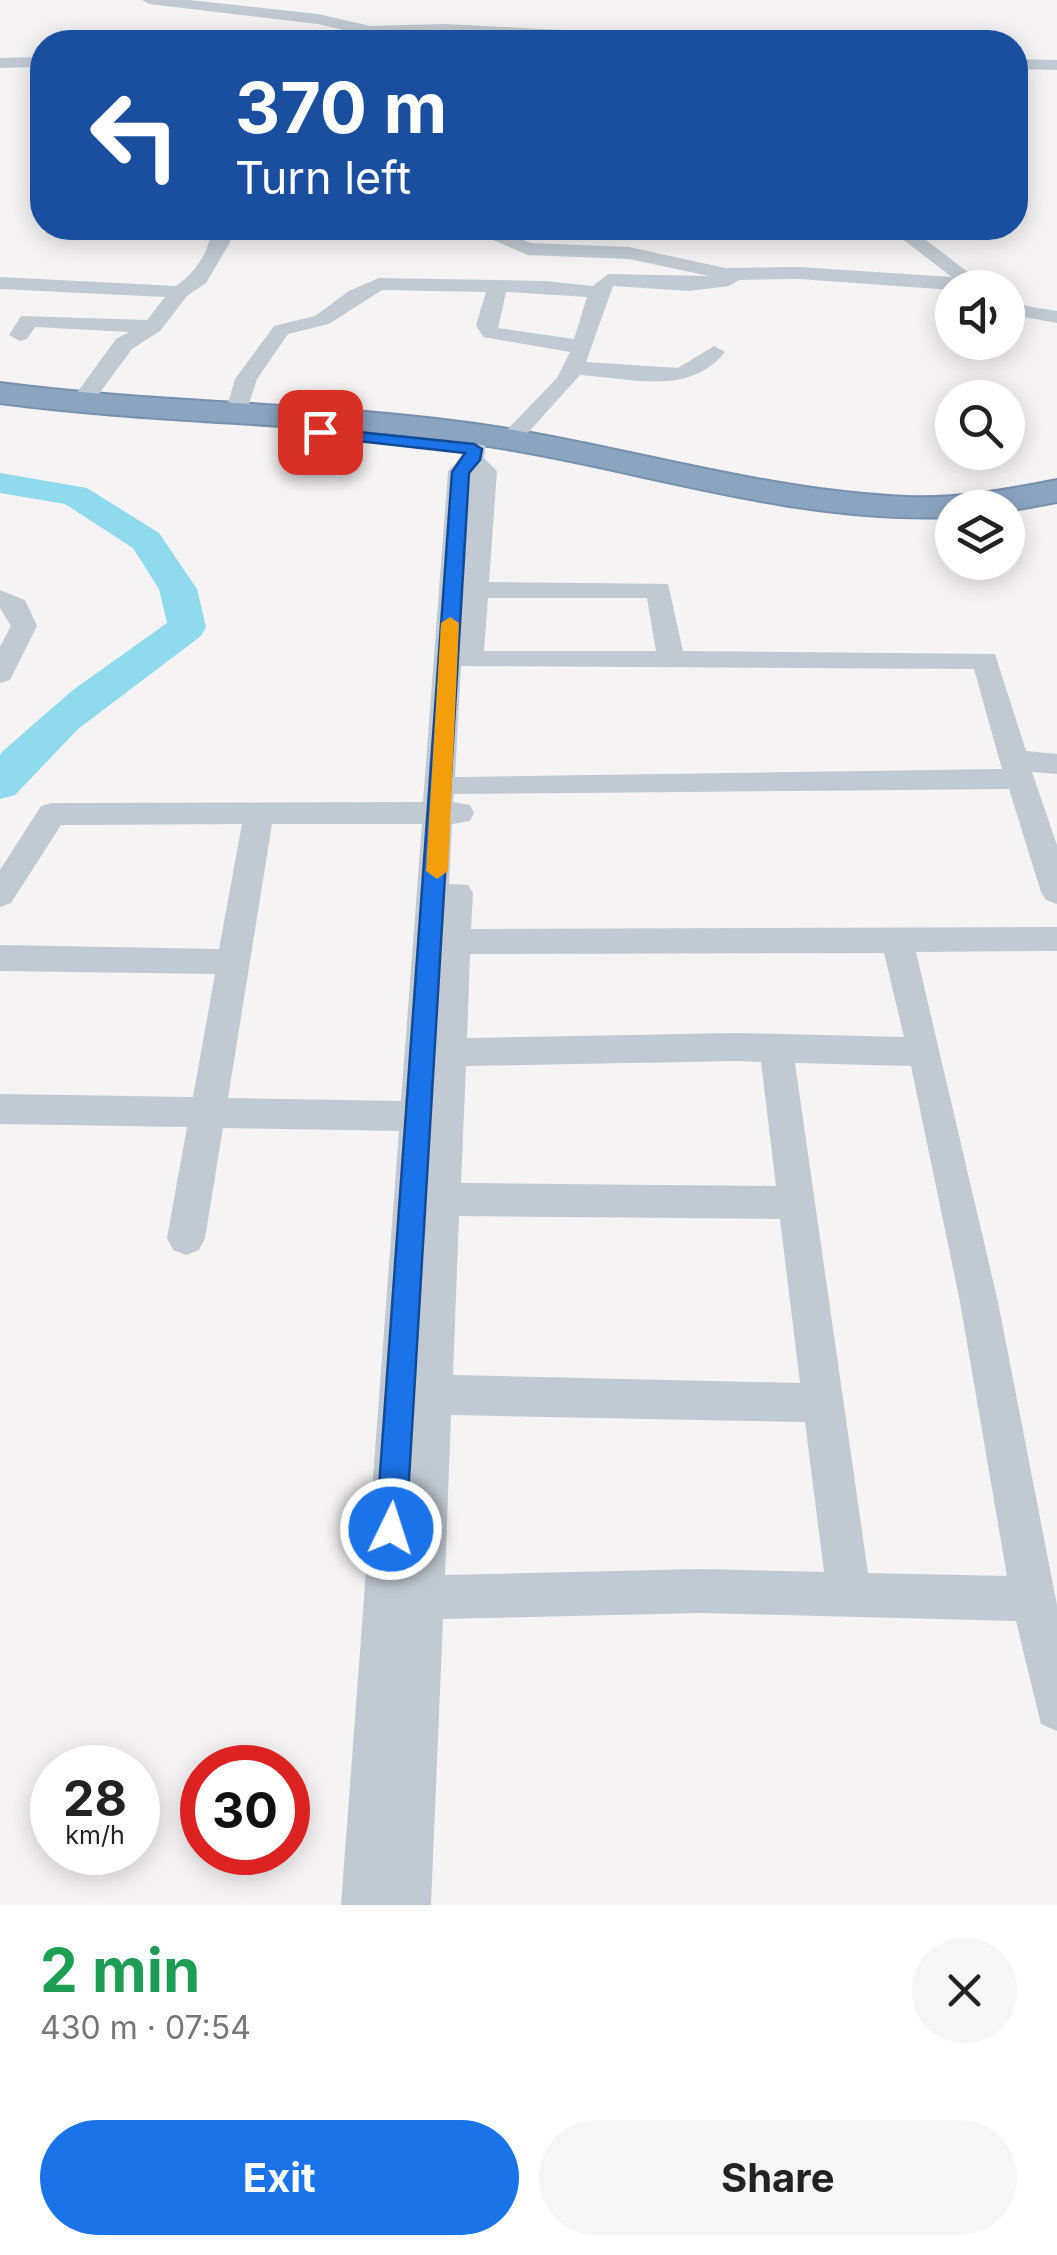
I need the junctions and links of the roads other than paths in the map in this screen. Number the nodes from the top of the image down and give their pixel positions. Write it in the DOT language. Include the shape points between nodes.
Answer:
graph roads {
  1 [pos="149,0"];
  2 [pos="337,30"];
  3 [pos="427,30"];
  4 [pos="463,30"];
  5 [pos="30,62"];
  6 [pos="0,63"];
  7 [pos="1028,64"];
  8 [pos="1057,65"];
  9 [pos="220,240"];
  10 [pos="508,240"];
  11 [pos="914,240"];
  12 [pos="955,270"];
  13 [pos="732,274"];
  14 [pos="0,282"];
  15 [pos="935,283"];
  16 [pos="180,292"];
  17 [pos="496,292"];
  18 [pos="600,292"];
  19 [pos="1025,312"];
  20 [pos="1057,317"];
  21 [pos="153,327"];
  22 [pos="20,335"];
  23 [pos="714,352"];
  24 [pos="577,358"];
  25 [pos="4,399"];
  26 [pos="79,405"];
  27 [pos="235,417"];
  28 [pos="483,446"];
  29 [pos="1057,491"];
  30 [pos="1057,508"];
  31 [pos="1025,514"];
  32 [pos="935,522"];
  33 [pos="476,590"];
  34 [pos="0,598"];
  35 [pos="671,659"];
  36 [pos="470,660"];
  37 [pos="0,674"];
  38 [pos="1057,764"];
  39 [pos="1017,769"];
  40 [pos="453,804"];
  41 [pos="259,813"];
  42 [pos="1057,892"];
  43 [pos="0,895"];
  44 [pos="897,940"];
  45 [pos="1057,940"];
  46 [pos="444,942"];
  47 [pos="0,958"];
  48 [pos="233,962"];
  49 [pos="776,1048"];
  50 [pos="924,1052"];
  51 [pos="436,1053"];
  52 [pos="0,1109"];
  53 [pos="206,1112"];
  54 [pos="432,1116"];
  55 [pos="427,1199"];
  56 [pos="797,1203"];
  57 [pos="186,1238"];
  58 [pos="416,1394"];
  59 [pos="824,1403"];
  60 [pos="849,1595"];
  61 [pos="404,1598"];
  62 [pos="1033,1600"];
  63 [pos="1057,1708"];
  64 [pos="366,1905"];
  65 [pos="406,1905"];
  1 -- 2 [label="street" via="318,19"];
  3 -- 4 [label="street"];
  5 -- 6 [label="street"];
  7 -- 8 [label="street"];
  9 -- 16 [label="street" via="199,280"];
  10 -- 13 [label="street" via="528,249 629,253"];
  11 -- 12 [label="street"];
  13 -- 15 [label="street"];
  13 -- 18 [label="street" via="729,280 689,285 608,280"];
  14 -- 16 [label="street"];
  16 -- 21 [label="street"];
  17 -- 24 [label="street" via="486,325 490,333"];
  18 -- 24 [label="street"];
  18 -- 27 [label="street" via="373,286 332,315 281,330 246,379"];
  19 -- 20 [label="street"];
  21 -- 22 [label="street" via="28,320"];
  21 -- 26 [label="street" via="124,344"];
  23 -- 24 [label="street" via="680,374"];
  24 -- 28 [label="street" via="536,416"];
  25 -- 26 [label="highway"];
  25 -- 28 [label="highway" via="97,420"];
  26 -- 27 [label="highway"];
  27 -- 28 [label="highway" via="338,421"];
  28 -- 29 [label="highway" via="836,504 923,507"];
  28 -- 32 [label="highway" via="810,516"];
  28 -- 33 [label="street"];
  28 -- 40 [label="street" via="460,472"];
  30 -- 31 [label="highway"];
  33 -- 35 [label="street" via="659,590"];
  33 -- 36 [label="street"];
  34 -- 37 [label="street" via="16,606 24,626"];
  35 -- 36 [label="street"];
  35 -- 39 [label="street" via="985,660"];
  36 -- 40 [label="street"];
  38 -- 39 [label="street"];
  39 -- 40 [label="street"];
  39 -- 42 [label="street"];
  40 -- 41 [label="street"];
  40 -- 46 [label="street"];
  41 -- 43 [label="street" via="52,814"];
  41 -- 48 [label="street"];
  44 -- 45 [label="street"];
  44 -- 46 [label="street"];
  44 -- 50 [label="street"];
  46 -- 51 [label="street"];
  47 -- 48 [label="street"];
  48 -- 53 [label="street"];
  49 -- 50 [label="street"];
  49 -- 51 [label="street"];
  49 -- 56 [label="street"];
  50 -- 62 [label="street" via="980,1302"];
  51 -- 54 [label="street"];
  52 -- 53 [label="street"];
  53 -- 54 [label="street"];
  53 -- 57 [label="street"];
  54 -- 55 [label="street"];
  55 -- 56 [label="street"];
  55 -- 58 [label="street"];
  56 -- 59 [label="street"];
  58 -- 59 [label="street"];
  58 -- 61 [label="street"];
  59 -- 60 [label="street"];
  60 -- 61 [label="street" via="700,1591"];
  60 -- 62 [label="street"];
  61 -- 64 [label="street"];
  61 -- 65 [label="street"];
  62 -- 63 [label="street"];
}
